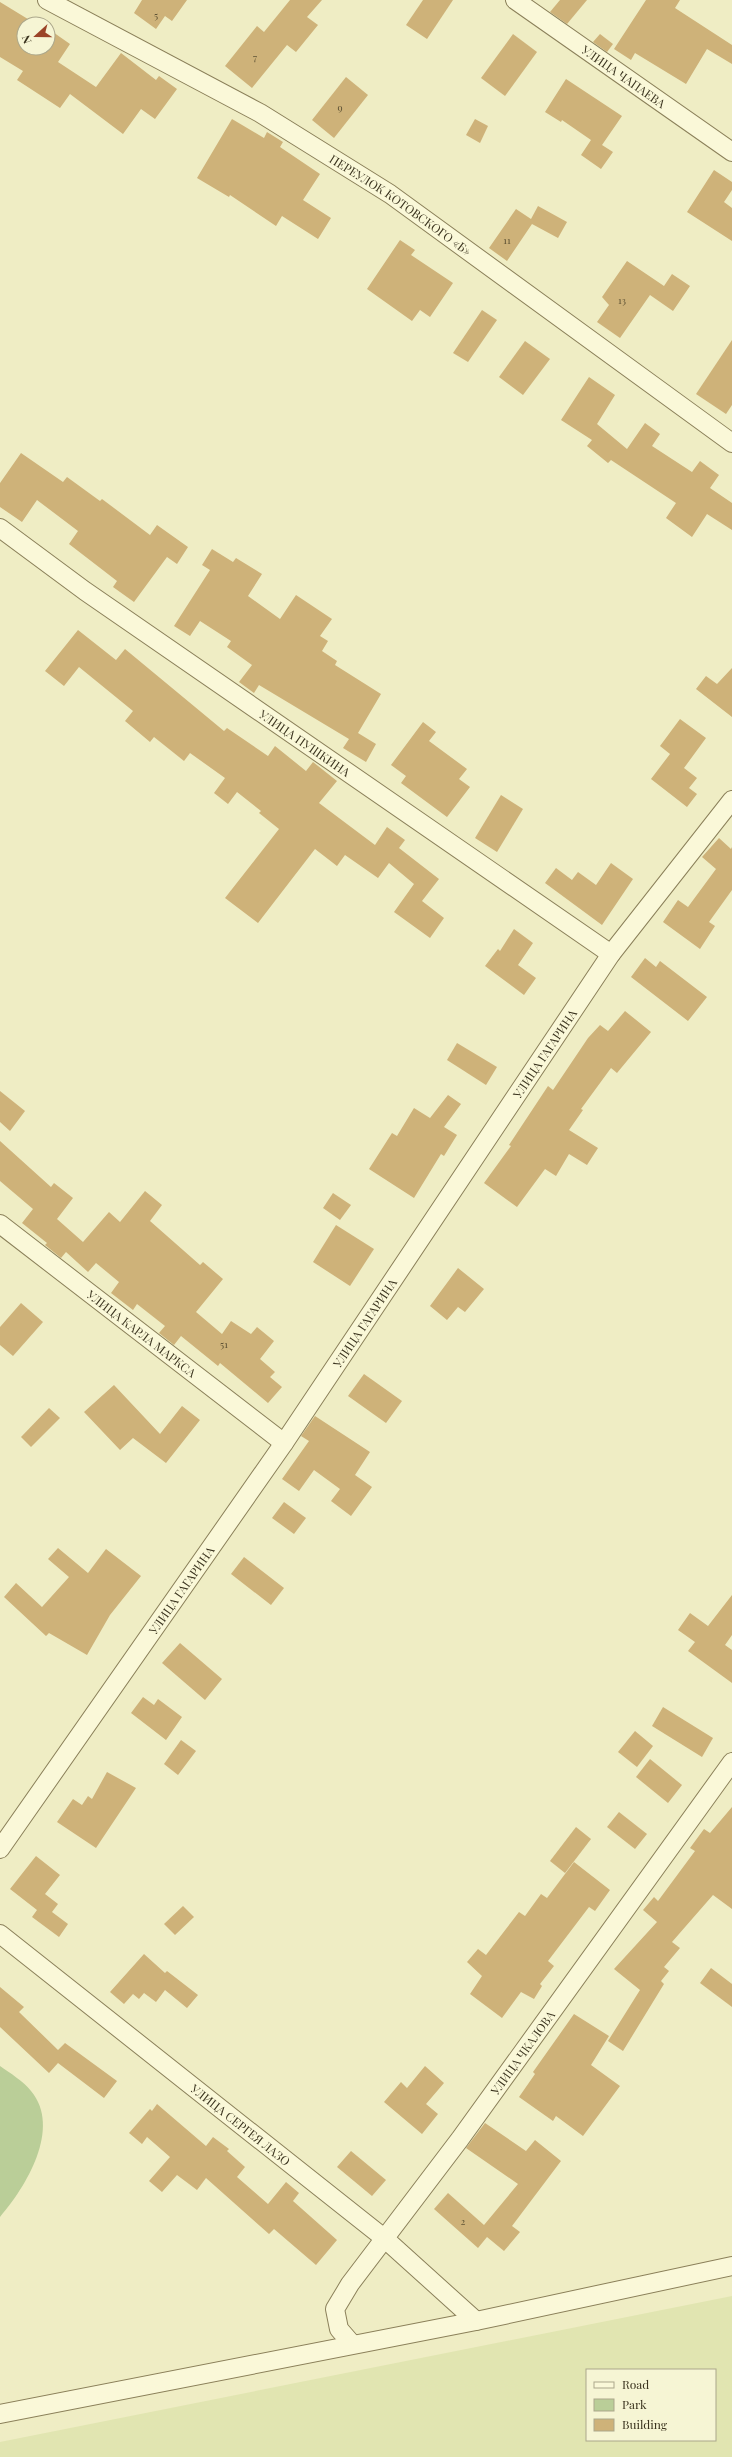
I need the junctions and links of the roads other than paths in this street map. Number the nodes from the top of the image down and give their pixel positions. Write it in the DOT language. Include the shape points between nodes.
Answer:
graph roads {
  1 [pos="47,0"];
  2 [pos="515,0"];
  3 [pos="732,152"];
  4 [pos="732,443"];
  5 [pos="0,528"];
  6 [pos="732,800"];
  7 [pos="611,954"];
  8 [pos="0,1224"];
  9 [pos="284,1442"];
  10 [pos="732,1762"];
  11 [pos="0,1849"];
  12 [pos="0,1934"];
  13 [pos="384,2238"];
  14 [pos="732,2266"];
  15 [pos="476,2321"];
  16 [pos="352,2344"];
  17 [pos="0,2414"];
  1 -- 4 [label="street, ПЕРЕУЛОК КОТОВСКОГО «Б»" via="260,113 390,194"];
  2 -- 3 [label="street, УЛИЦА ЧАПАЕВА"];
  5 -- 7 [label="street, УЛИЦА ПУШКИНА" via="92,595"];
  6 -- 7 [label="street, УЛИЦА ГАГАРИНА"];
  7 -- 9 [label="street, УЛИЦА ГАГАРИНА"];
  8 -- 9 [label="street, УЛИЦА КАРЛА МАРКСА"];
  9 -- 11 [label="street, УЛИЦА ГАГАРИНА"];
  10 -- 13 [label="street, УЛИЦА ЧКАЛОВА" via="460,2139"];
  12 -- 13 [label="street, УЛИЦА СЕРГЕЯ ЛАЗО"];
  13 -- 15 [label="street, УЛИЦА СЕРГЕЯ ЛАЗО"];
  13 -- 16 [label="street, УЛИЦА ЧКАЛОВА" via="335,2309 339,2329"];
  14 -- 15 [label="street"];
  15 -- 16 [label="street"];
  16 -- 17 [label="street"];
}
